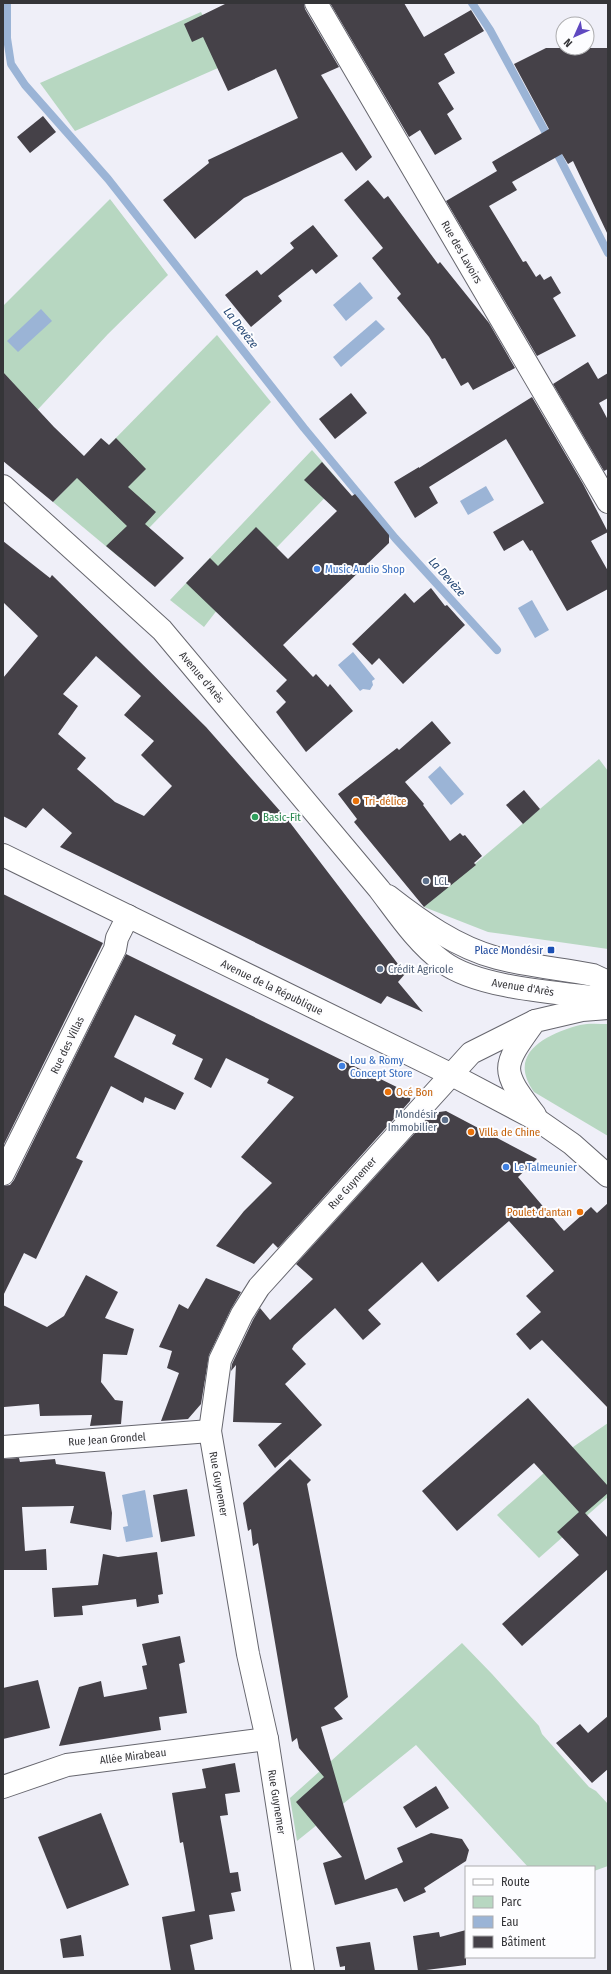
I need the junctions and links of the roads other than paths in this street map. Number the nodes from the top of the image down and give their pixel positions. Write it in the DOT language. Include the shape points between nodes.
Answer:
graph roads {
  1 [pos="316,3"];
  2 [pos="3,486"];
  3 [pos="608,502"];
  4 [pos="3,855"];
  5 [pos="378,889"];
  6 [pos="128,916"];
  7 [pos="608,982"];
  8 [pos="608,999"];
  9 [pos="608,1008"];
  10 [pos="535,1021"];
  11 [pos="452,1075"];
  12 [pos="539,1121"];
  13 [pos="3,1174"];
  14 [pos="608,1176"];
  15 [pos="210,1431"];
  16 [pos="3,1447"];
  17 [pos="267,1739"];
  18 [pos="3,1787"];
  19 [pos="303,1971"];
  1 -- 3 [label="street, Rue des Lavoirs"];
  2 -- 5 [label="street, Avenue d'Arès" via="162,630"];
  4 -- 6 [label="street, Avenue de la République"];
  5 -- 7 [label="street, Avenue d'Arès" via="424,924 495,957 593,974"];
  5 -- 8 [label="street, Avenue d'Arès" via="410,930 443,962 465,974 498,984"];
  6 -- 11 [label="street, Avenue de la République"];
  6 -- 13 [label="street, Rue des Villas" via="116,938 115,949"];
  9 -- 10 [label="street" via="582,1010"];
  10 -- 11 [label="street" via="471,1053"];
  10 -- 12 [label="street" via="515,1049 508,1072 514,1088"];
  11 -- 12 [label="street, Avenue de la République"];
  11 -- 15 [label="street, Rue Guynemer" via="430,1096 259,1287 242,1314 220,1360"];
  12 -- 14 [label="street" via="572,1144"];
  15 -- 16 [label="street, Rue Jean Grondel"];
  15 -- 17 [label="street, Rue Guynemer" via="248,1654"];
  17 -- 18 [label="street, Allée Mirabeau" via="67,1765"];
  17 -- 19 [label="street, Rue Guynemer"];
}
